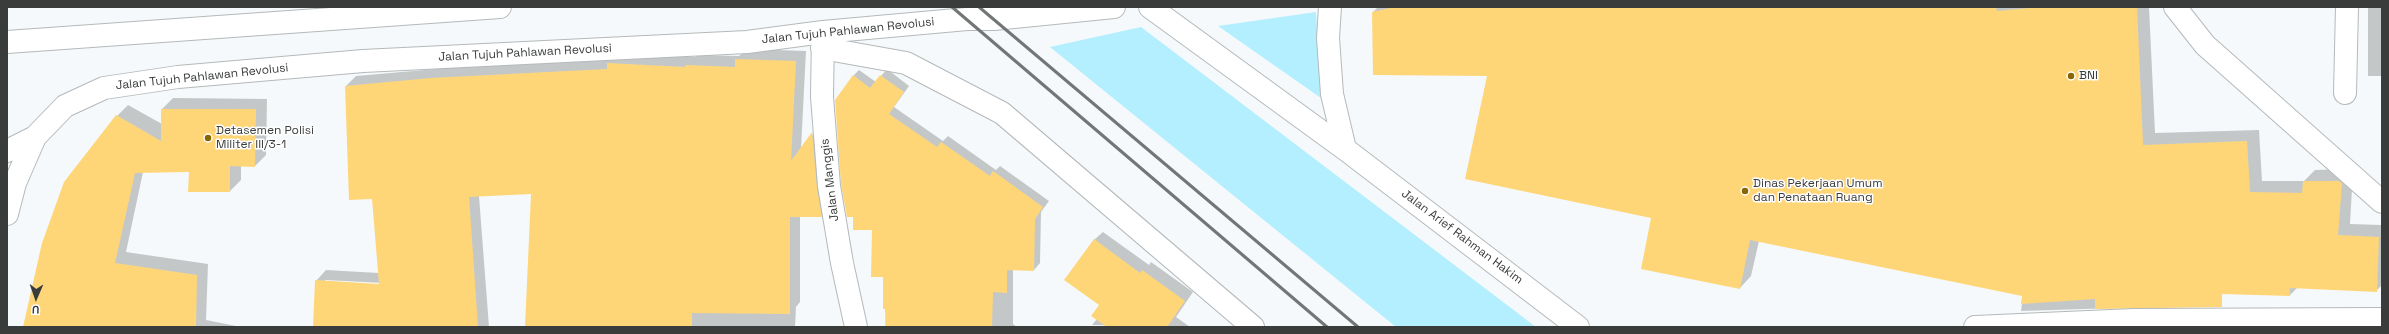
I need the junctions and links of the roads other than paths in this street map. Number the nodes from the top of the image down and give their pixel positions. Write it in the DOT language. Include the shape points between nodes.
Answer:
graph roads {
  1 [pos="500,7"];
  2 [pos="1114,7"];
  3 [pos="1150,7"];
  4 [pos="1330,7"];
  5 [pos="2175,7"];
  6 [pos="2347,7"];
  7 [pos="823,40"];
  8 [pos="7,42"];
  9 [pos="2345,93"];
  10 [pos="34,137"];
  11 [pos="1345,149"];
  12 [pos="7,151"];
  13 [pos="2382,202"];
  14 [pos="7,214"];
  15 [pos="2382,319"];
  16 [pos="856,327"];
  17 [pos="1253,327"];
  18 [pos="1578,327"];
  19 [pos="1974,327"];
  1 -- 8 [label="main road"];
  2 -- 7 [label="main road, Jalan Tujuh Pahlawan Revolusi" via="994,20 967,19"];
  3 -- 11 [label="main road, Jalan Arief Rahman Hakim"];
  4 -- 11 [label="main road" via="1328,38 1332,94"];
  5 -- 13 [label="main road" via="2205,46"];
  6 -- 9 [label="main road"];
  7 -- 10 [label="main road, Jalan Tujuh Pahlawan Revolusi" via="363,61 178,77 104,88 65,106"];
  7 -- 16 [label="main road, Jalan Manggis" via="822,97 829,186"];
  7 -- 17 [label="main road" via="906,63 1002,113"];
  10 -- 12 [label="main road"];
  10 -- 14 [label="main road, Jalan Tujuh Pahlawan Revolusi" via="15,182"];
  11 -- 18 [label="main road, Jalan Arief Rahman Hakim"];
  15 -- 19 [label="main road" via="2134,320"];
}
